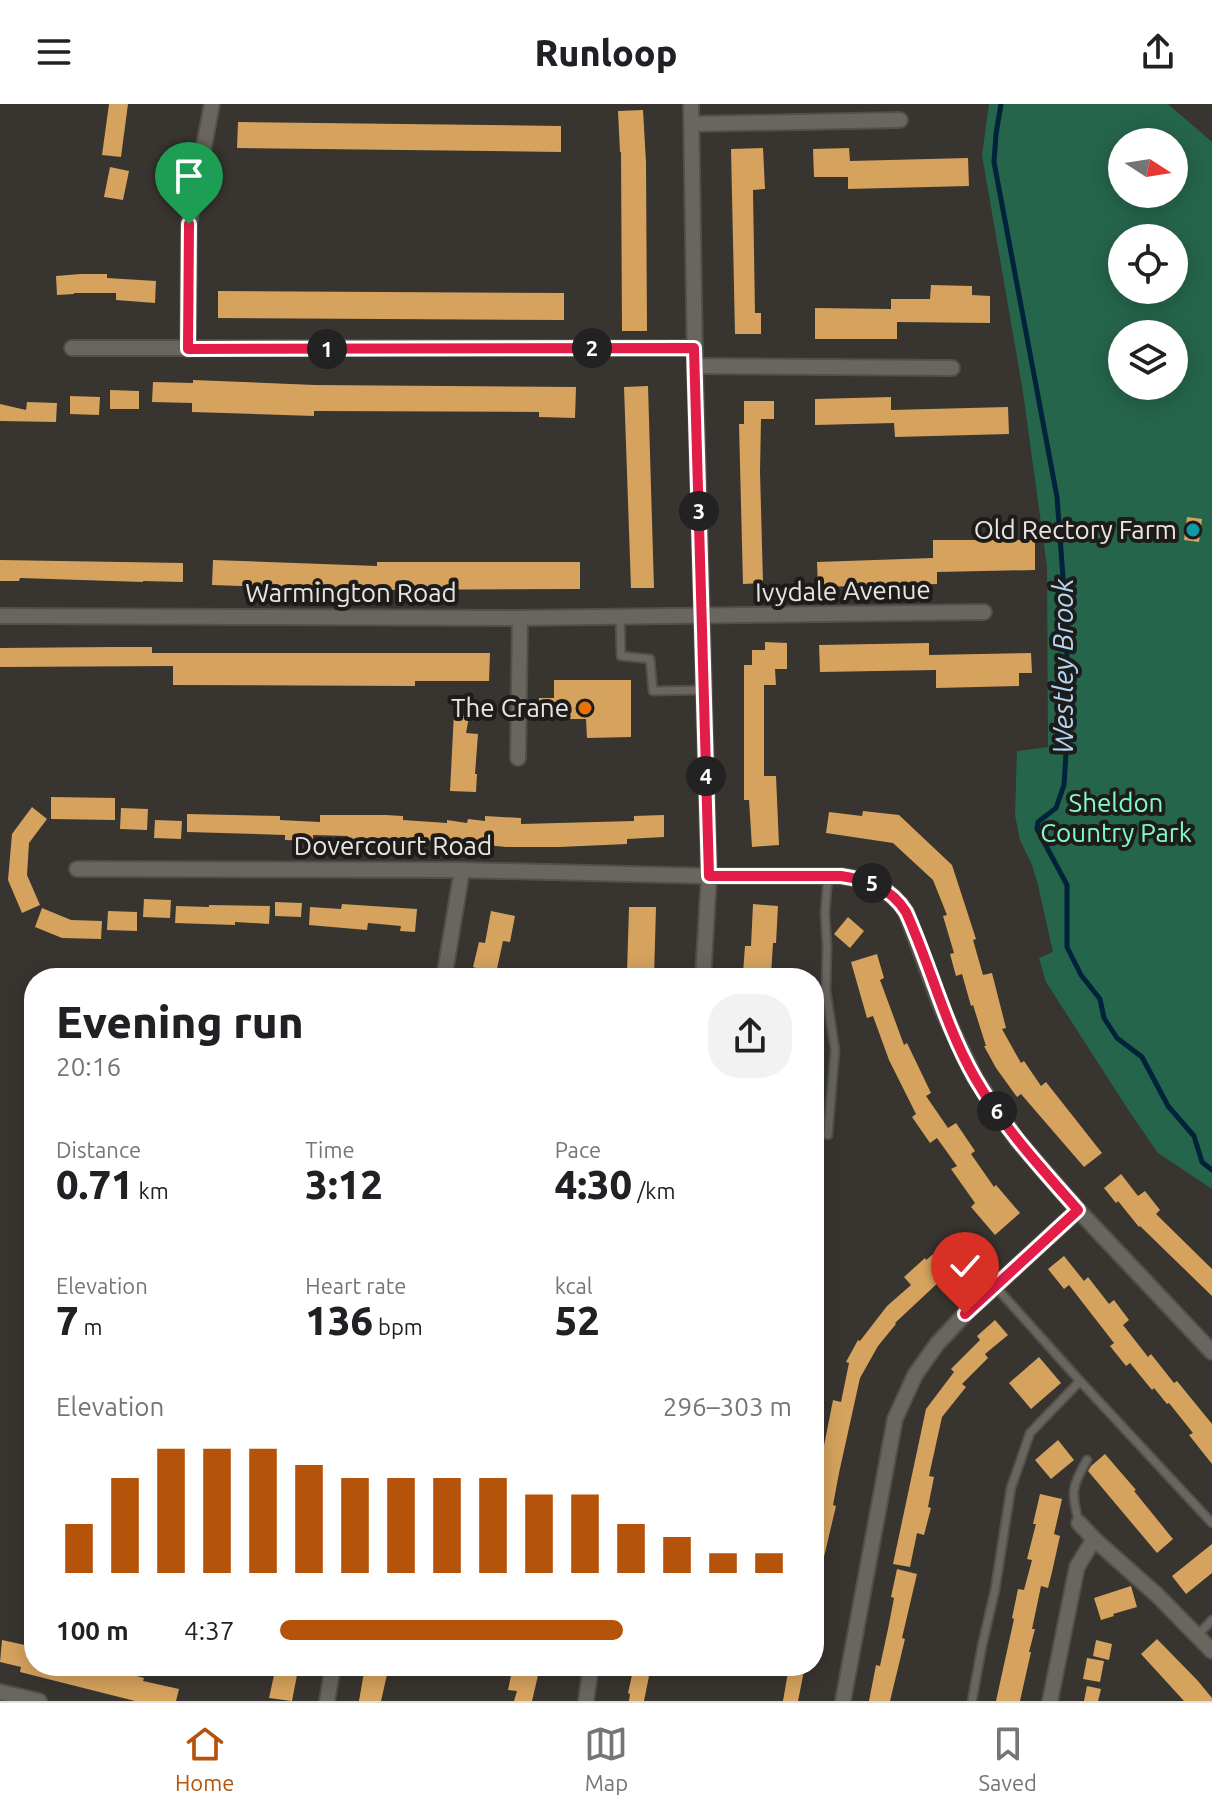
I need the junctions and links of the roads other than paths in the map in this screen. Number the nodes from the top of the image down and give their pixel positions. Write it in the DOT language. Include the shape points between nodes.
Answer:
graph roads {
  1 [pos="212,104"];
  2 [pos="691,104"];
  3 [pos="900,120"];
  4 [pos="692,124"];
  5 [pos="72,348"];
  6 [pos="694,348"];
  7 [pos="188,349"];
  8 [pos="695,366"];
  9 [pos="952,368"];
  10 [pos="984,612"];
  11 [pos="0,616"];
  12 [pos="702,617"];
  13 [pos="520,618"];
  14 [pos="620,618"];
  15 [pos="704,690"];
  16 [pos="518,758"];
  17 [pos="77,869"];
  18 [pos="462,870"];
  19 [pos="709,876"];
  20 [pos="828,876"];
  21 [pos="446,968"];
  22 [pos="704,968"];
  23 [pos="828,1135"];
  24 [pos="1078,1210"];
  25 [pos="995,1286"];
  26 [pos="1212,1352"];
  27 [pos="1080,1381"];
  28 [pos="1087,1460"];
  29 [pos="1079,1523"];
  30 [pos="1212,1523"];
  31 [pos="1094,1539"];
  32 [pos="1212,1620"];
  33 [pos="1197,1636"];
  34 [pos="1212,1651"];
  35 [pos="331,1676"];
  36 [pos="590,1676"];
  37 [pos="0,1692"];
  38 [pos="39,1701"];
  39 [pos="327,1701"];
  40 [pos="586,1701"];
  41 [pos="843,1701"];
  42 [pos="972,1701"];
  43 [pos="1050,1701"];
  1 -- 7 [label="street" via="189,224"];
  2 -- 4 [label="street"];
  3 -- 4 [label="street"];
  4 -- 6 [label="street"];
  5 -- 7 [label="street"];
  6 -- 7 [label="street"];
  6 -- 8 [label="street"];
  8 -- 9 [label="street"];
  8 -- 12 [label="street"];
  10 -- 12 [label="street, Ivydale Avenue"];
  11 -- 13 [label="street, Warmington Road"];
  12 -- 14 [label="street, Warmington Road"];
  12 -- 15 [label="street"];
  13 -- 14 [label="street, Warmington Road"];
  13 -- 16 [label="street"];
  14 -- 15 [label="lane" via="621,656 650,659 653,691"];
  15 -- 19 [label="street"];
  17 -- 18 [label="street, Dovercourt Road"];
  18 -- 19 [label="street, Dovercourt Road"];
  18 -- 21 [label="street"];
  19 -- 20 [label="street, Dovercourt Road"];
  19 -- 22 [label="street"];
  20 -- 23 [label="lane" via="826,990 835,1050"];
  20 -- 24 [label="street, Dovercourt Road" via="860,879 899,901 975,1078 1017,1140"];
  24 -- 25 [label="street"];
  24 -- 26 [label="street, Dovercourt Road"];
  25 -- 27 [label="lane"];
  25 -- 41 [label="street" via="937,1344 915,1375 895,1419"];
  27 -- 30 [label="lane"];
  27 -- 42 [label="lane" via="1030,1433 1011,1488"];
  28 -- 29 [label="lane" via="1075,1480"];
  29 -- 31 [label="street"];
  31 -- 33 [label="street"];
  31 -- 43 [label="street" via="1077,1567"];
  32 -- 33 [label="lane"];
  33 -- 34 [label="street"];
  35 -- 39 [label="street"];
  36 -- 40 [label="street"];
  37 -- 38 [label="street"];
}
